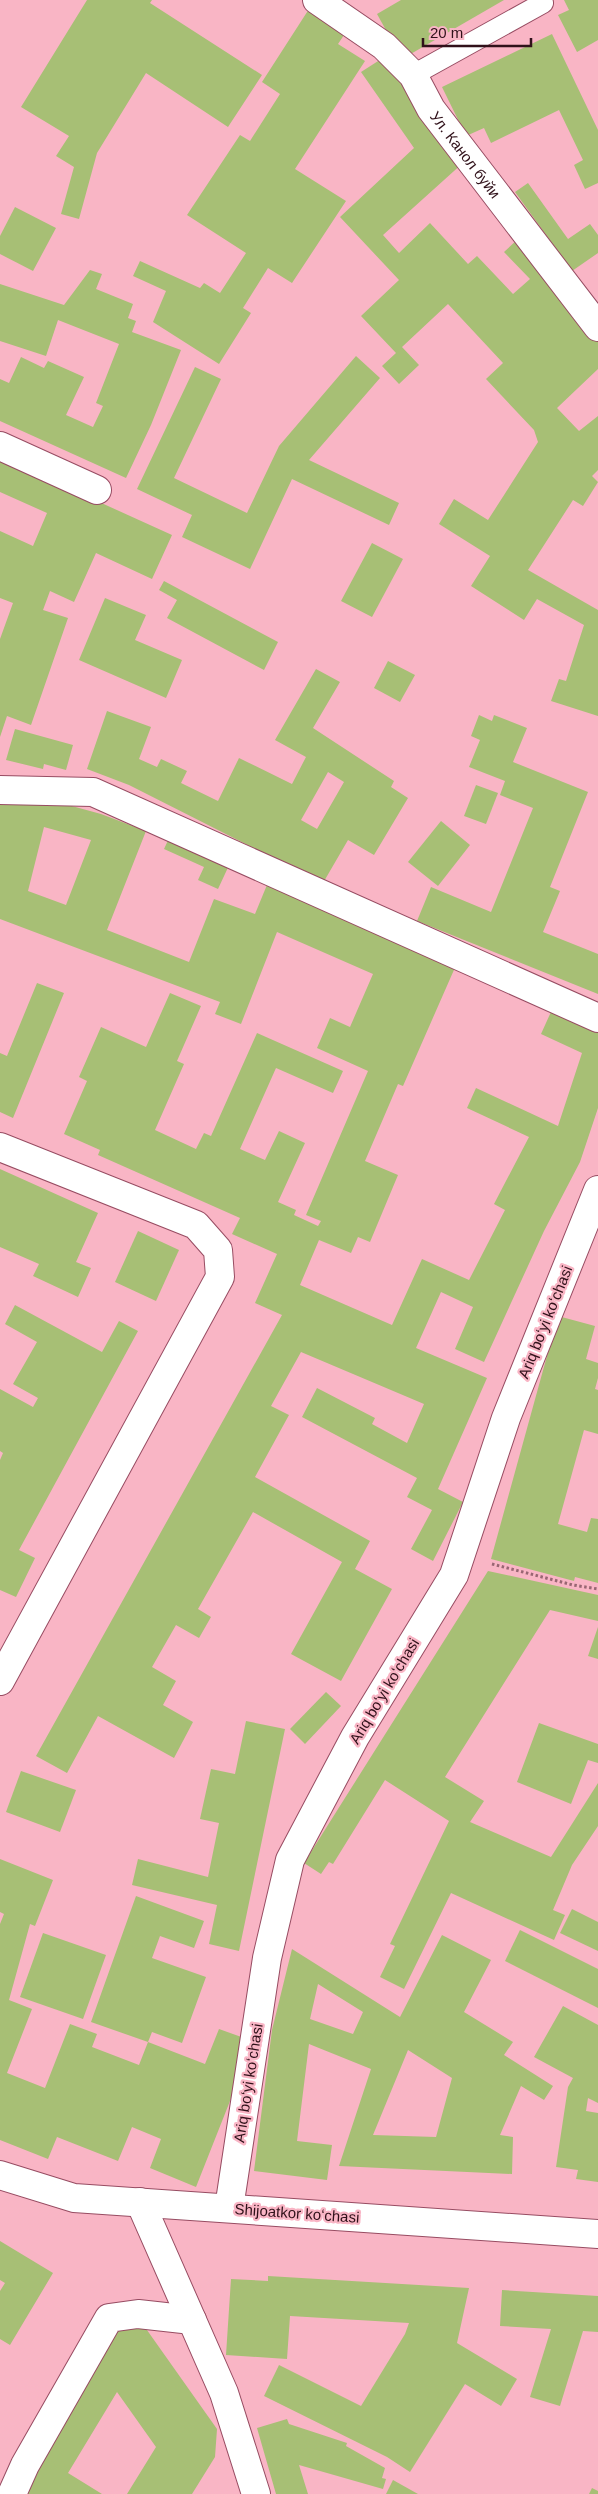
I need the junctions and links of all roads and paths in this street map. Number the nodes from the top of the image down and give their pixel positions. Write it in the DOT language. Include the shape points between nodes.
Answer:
graph roads {
  1 [pos="317,0"];
  2 [pos="543,3"];
  3 [pos="413,75"];
  4 [pos="598,327"];
  5 [pos="0,446"];
  6 [pos="97,490"];
  7 [pos="0,790"];
  8 [pos="598,1018"];
  9 [pos="0,1147"];
  10 [pos="598,1190"];
  11 [pos="460,1556"];
  12 [pos="598,1589"];
  13 [pos="0,1681"];
  14 [pos="0,2176"];
  15 [pos="140,2202"];
  16 [pos="229,2208"];
  17 [pos="598,2234"];
  18 [pos="192,2320"];
  19 [pos="12,2494"];
  20 [pos="256,2494"];
  1 -- 3 [label="street, Ул. Канол буйи" via="384,46"];
  2 -- 3 [label="lane"];
  3 -- 4 [label="street, Ул. Канол буйи" via="431,109"];
  5 -- 6 [label="street"];
  7 -- 8 [label="street" via="93,792"];
  9 -- 13 [label="street" via="196,1225 218,1250 220,1277"];
  10 -- 11 [label="street, Ariq boʻyi koʻchasi" via="506,1418"];
  11 -- 12 [label="path" via="573,1586"];
  11 -- 16 [label="street, Ariq boʻyi koʻchasi" via="454,1575 355,1737 290,1860 267,1958"];
  14 -- 15 [label="street, Shijoatkor koʻchasi" via="74,2198"];
  15 -- 16 [label="street, Shijoatkor koʻchasi"];
  15 -- 18 [label="street"];
  16 -- 17 [label="street, Shijoatkor koʻchasi"];
  18 -- 19 [label="street" via="138,2314 109,2318 25,2465"];
  18 -- 20 [label="street" via="224,2393"];
}
